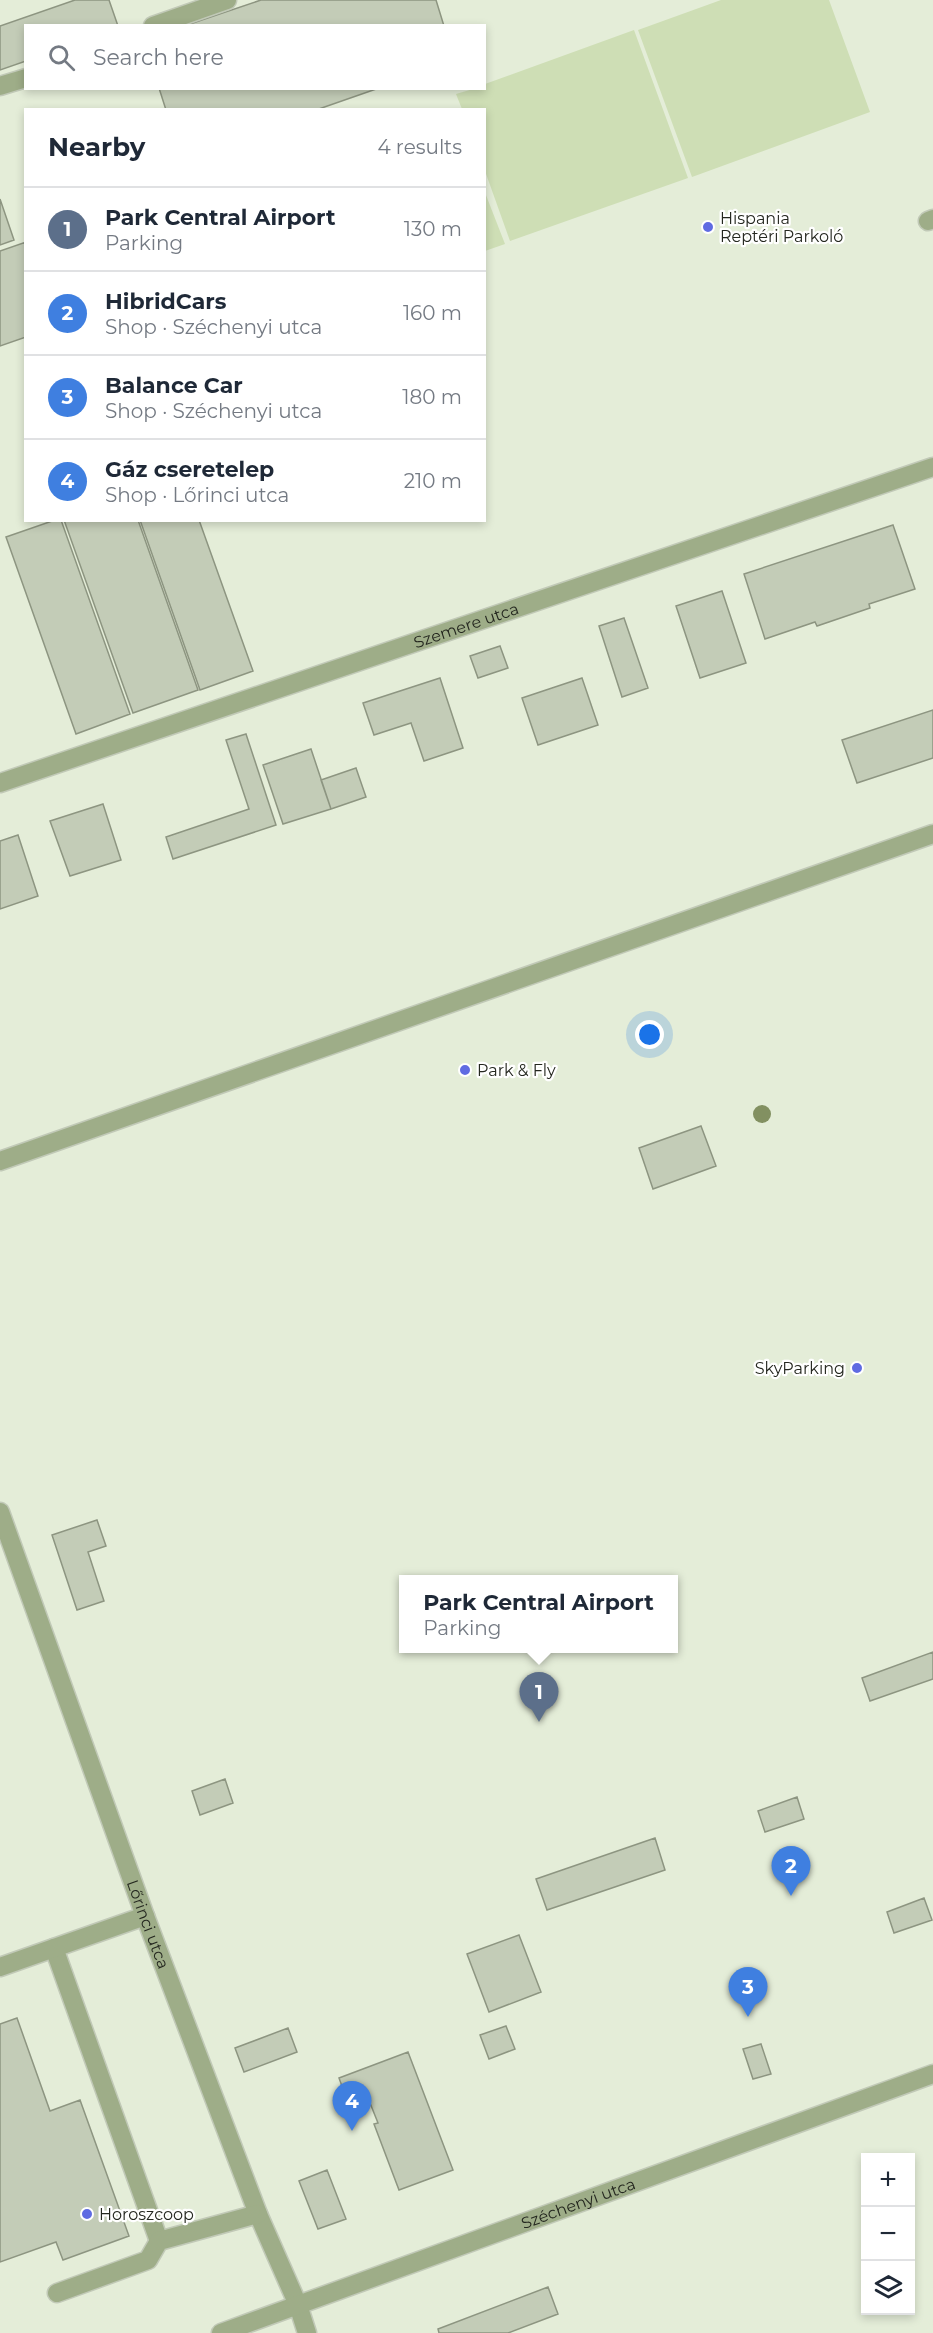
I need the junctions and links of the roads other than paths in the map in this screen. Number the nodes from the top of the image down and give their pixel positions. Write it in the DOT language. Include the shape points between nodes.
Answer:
graph roads {
  1 [pos="227,0"];
  2 [pos="159,24"];
  3 [pos="24,79"];
  4 [pos="0,86"];
  5 [pos="933,466"];
  6 [pos="0,783"];
  7 [pos="933,834"];
  8 [pos="0,1161"];
  9 [pos="0,1512"];
  10 [pos="145,1916"];
  11 [pos="54,1948"];
  12 [pos="0,1967"];
  13 [pos="933,2074"];
  14 [pos="258,2214"];
  15 [pos="159,2241"];
  16 [pos="57,2293"];
  17 [pos="298,2305"];
  18 [pos="221,2333"];
  19 [pos="307,2333"];
  1 -- 2 [label="street"];
  3 -- 4 [label="street"];
  5 -- 6 [label="street, Szemere utca"];
  7 -- 8 [label="street"];
  9 -- 10 [label="street, Lőrinci utca"];
  10 -- 11 [label="street"];
  10 -- 14 [label="street, Lőrinci utca"];
  11 -- 12 [label="street"];
  11 -- 15 [label="street"];
  13 -- 17 [label="street, Széchenyi utca"];
  14 -- 15 [label="street"];
  14 -- 17 [label="street, Lőrinci utca"];
  15 -- 16 [label="street" via="148,2260"];
  17 -- 18 [label="street, Széchenyi utca"];
  17 -- 19 [label="street, Lőrinci utca"];
}
